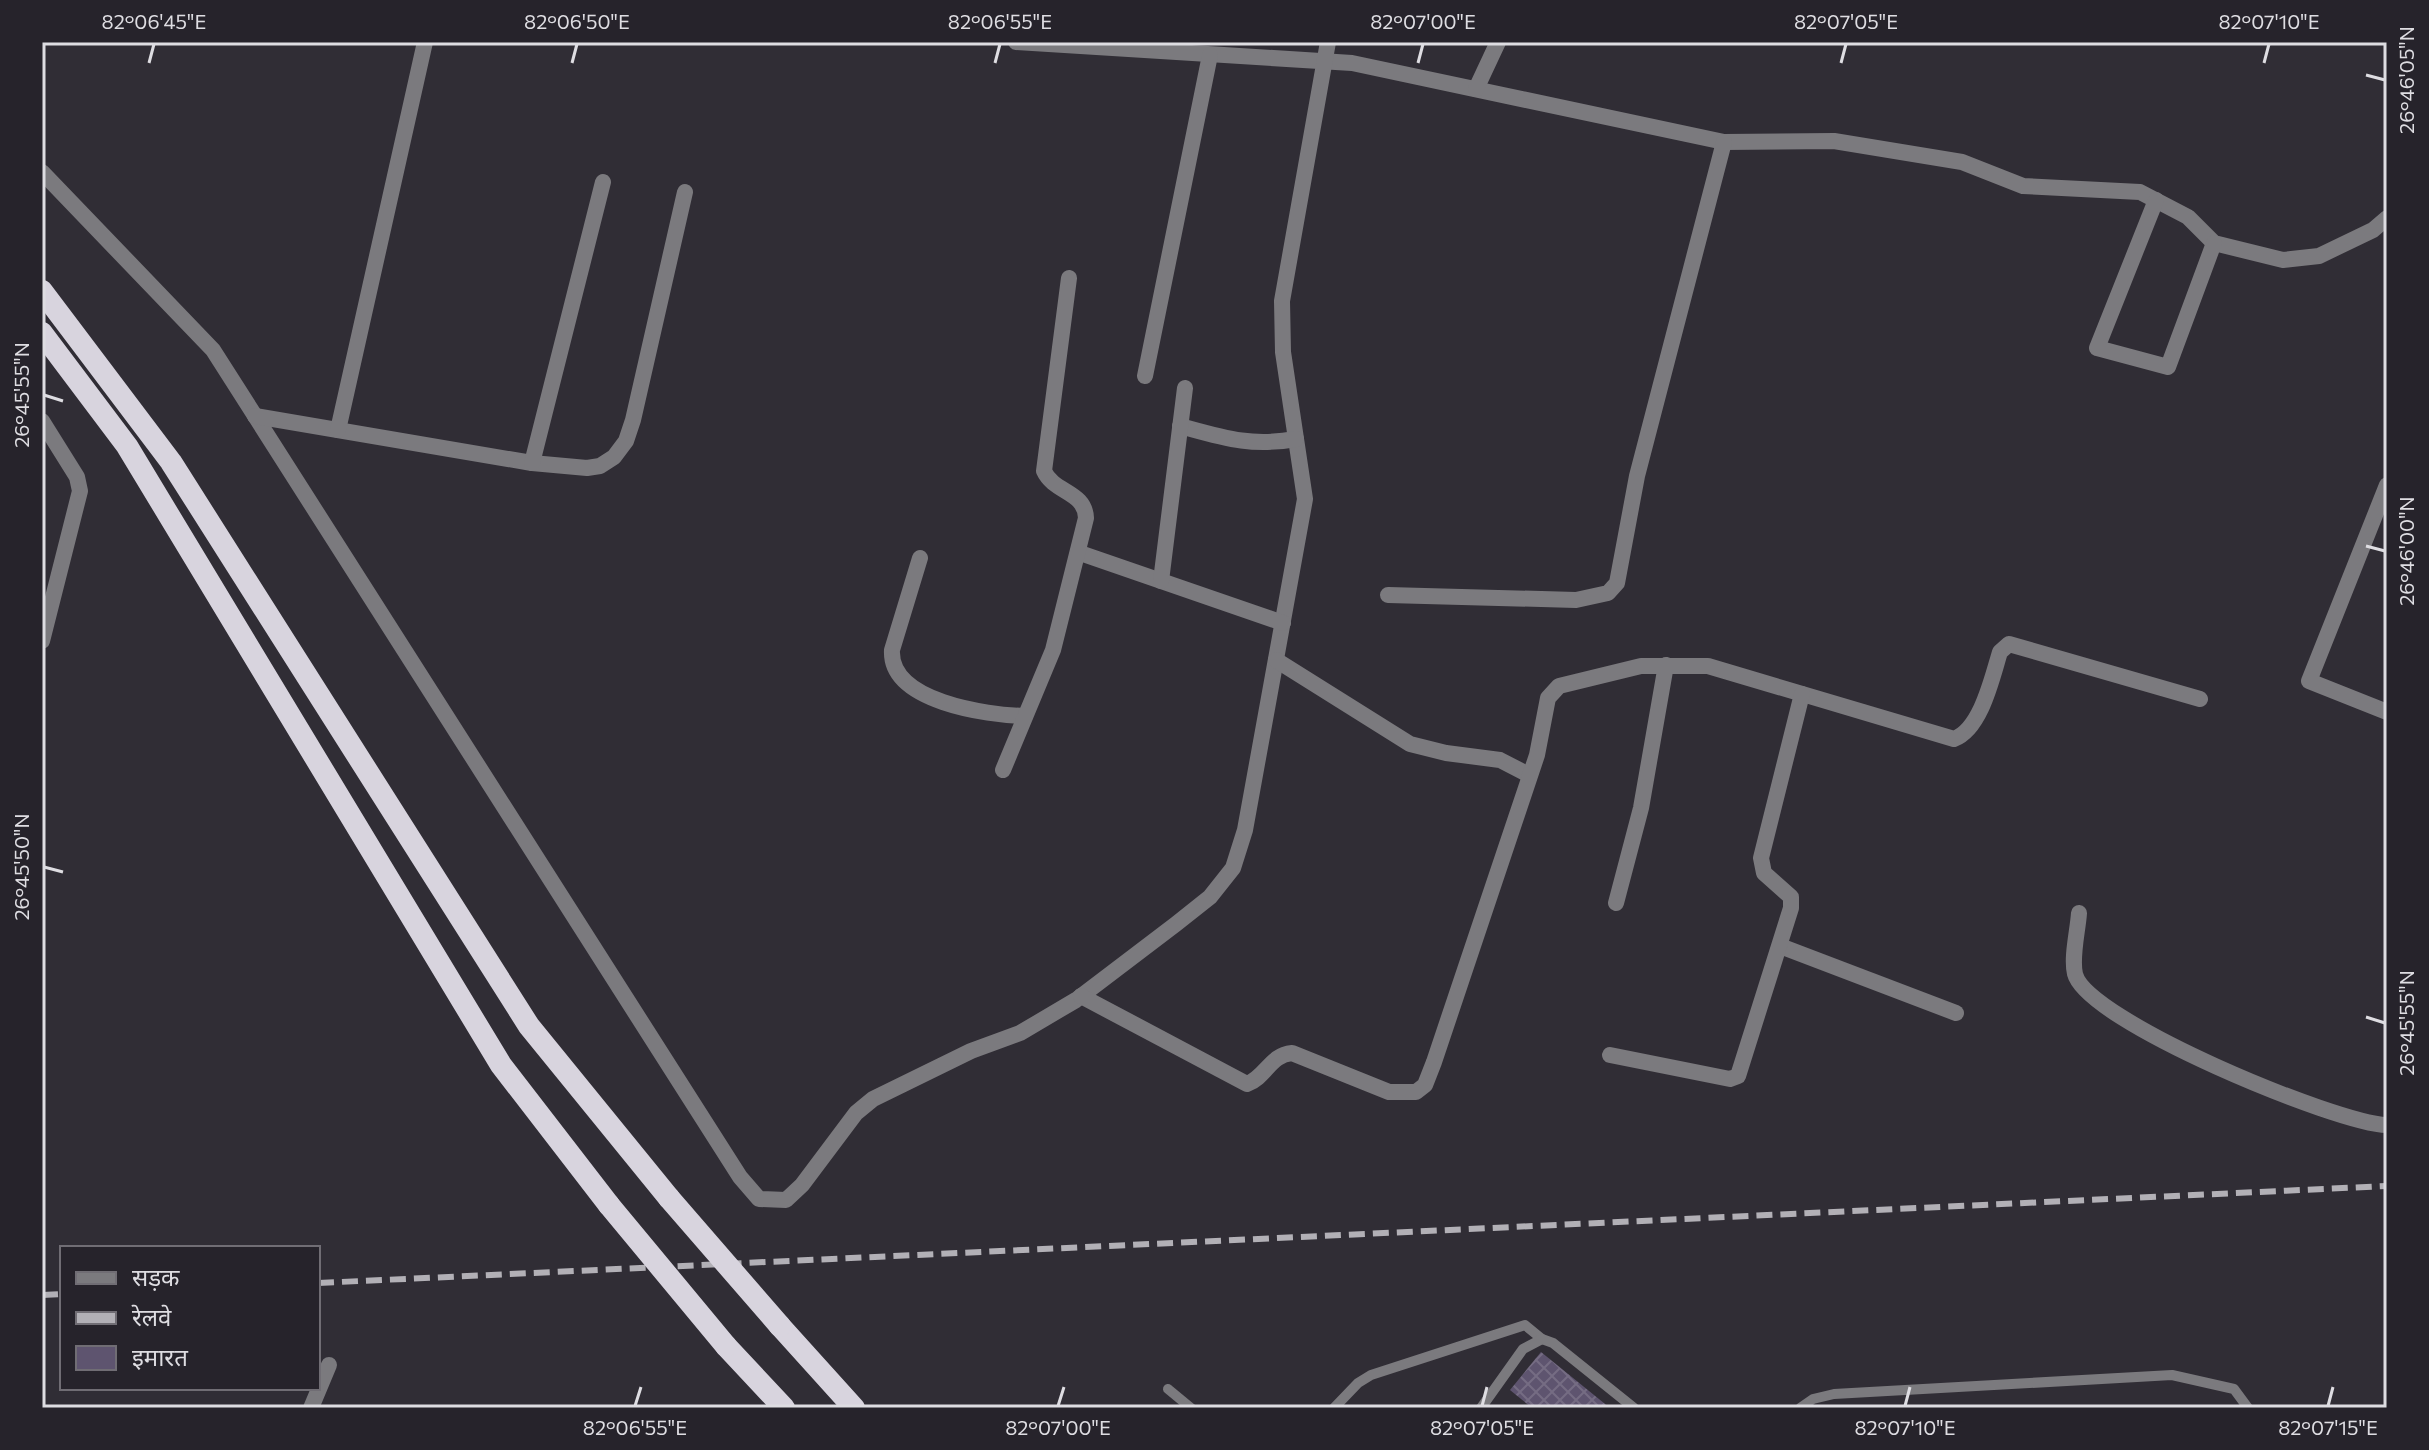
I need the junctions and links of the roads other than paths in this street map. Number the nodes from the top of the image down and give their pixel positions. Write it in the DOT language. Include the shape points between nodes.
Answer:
graph roads {
  1 [pos="425,42"];
  2 [pos="1016,42"];
  3 [pos="1328,42"];
  4 [pos="1498,42"];
  5 [pos="1124,46"];
  6 [pos="1210,55"];
  7 [pos="1324,61"];
  8 [pos="1476,89"];
  9 [pos="1724,142"];
  10 [pos="42,172"];
  11 [pos="603,182"];
  12 [pos="685,192"];
  13 [pos="2156,200"];
  14 [pos="2387,218"];
  15 [pos="2214,243"];
  16 [pos="1069,278"];
  17 [pos="42,291"];
  18 [pos="42,333"];
  19 [pos="1145,376"];
  20 [pos="1185,388"];
  21 [pos="255,416"];
  22 [pos="42,421"];
  23 [pos="1180,426"];
  24 [pos="338,430"];
  25 [pos="1296,439"];
  26 [pos="532,463"];
  27 [pos="2387,485"];
  28 [pos="1080,553"];
  29 [pos="920,558"];
  30 [pos="1161,581"];
  31 [pos="1388,595"];
  32 [pos="1283,623"];
  33 [pos="42,641"];
  34 [pos="1276,660"];
  35 [pos="1666,665"];
  36 [pos="1802,694"];
  37 [pos="2200,699"];
  38 [pos="2387,712"];
  39 [pos="1025,716"];
  40 [pos="1003,770"];
  41 [pos="1529,775"];
  42 [pos="1616,903"];
  43 [pos="2079,913"];
  44 [pos="1780,946"];
  45 [pos="1081,996"];
  46 [pos="1956,1013"];
  47 [pos="1610,1055"];
  48 [pos="2387,1125"];
  49 [pos="1542,1339"];
  50 [pos="329,1365"];
  51 [pos="320,1386"];
  52 [pos="1168,1389"];
  53 [pos="1485,1406"];
  54 [pos="784,1408"];
  55 [pos="854,1408"];
  56 [pos="1191,1408"];
  57 [pos="1334,1408"];
  58 [pos="1634,1408"];
  59 [pos="1800,1408"];
  60 [pos="2248,1408"];
  1 -- 24 [label="street"];
  2 -- 5 [label="street"];
  3 -- 7 [label="street"];
  4 -- 8 [label="street"];
  5 -- 6 [label="street"];
  6 -- 7 [label="street"];
  6 -- 19 [label="street"];
  7 -- 8 [label="street"];
  7 -- 25 [label="street" via="1282,301 1283,352"];
  8 -- 9 [label="street"];
  9 -- 13 [label="street" via="1834,141 1962,162 2023,186 2140,192"];
  9 -- 31 [label="street" via="1637,476 1617,583 1608,593 1576,600"];
  10 -- 21 [label="street" via="213,350"];
  11 -- 26 [label="street"];
  12 -- 26 [label="street" via="626,441 600,466"];
  13 -- 15 [label="street" via="2188,217"];
  13 -- 15 [label="street" via="2097,348 2168,367"];
  14 -- 15 [label="street" via="2319,256 2283,260"];
  16 -- 28 [label="street" via="1044,471 1048,480 1079,497 1086,507"];
  17 -- 55 [label="highway, bridge" via="171,462 529,1026 669,1198"];
  18 -- 54 [label="highway, bridge" via="127,446 501,1065 609,1205"];
  20 -- 23 [label="street"];
  21 -- 24 [label="street"];
  21 -- 45 [label="street" via="707,1127 759,1199 786,1200 873,1099 1020,1033"];
  22 -- 33 [label="street" via="77,477 80,491"];
  23 -- 25 [label="street" via="1243,443"];
  23 -- 30 [label="street"];
  24 -- 26 [label="street"];
  25 -- 32 [label="street" via="1305,499"];
  27 -- 38 [label="street" via="2309,681"];
  28 -- 30 [label="street"];
  28 -- 39 [label="street" via="1053,650"];
  29 -- 39 [label="street" via="891,665 929,698 991,715"];
  30 -- 32 [label="street"];
  32 -- 34 [label="street"];
  34 -- 41 [label="street" via="1410,744 1500,760"];
  34 -- 45 [label="street" via="1245,830 1233,868 1210,897"];
  35 -- 36 [label="street" via="1708,666"];
  35 -- 41 [label="street" via="1584,678 1552,691"];
  35 -- 42 [label="street" via="1641,808"];
  36 -- 37 [label="street" via="1954,739 1972,726 2000,652 2009,644"];
  36 -- 44 [label="street" via="1761,858 1764,873 1791,897"];
  39 -- 40 [label="street"];
  41 -- 45 [label="street" via="1434,1062 1425,1085 1416,1092 1389,1092 1292,1053 1274,1059 1247,1084"];
  43 -- 48 [label="street" via="2075,973 2085,991 2135,1027 2291,1100 2370,1125"];
  44 -- 46 [label="street"];
  44 -- 47 [label="street" via="1738,1076 1730,1079"];
  49 -- 53 [label="lane" via="1523,1349"];
  49 -- 57 [label="lane" via="1525,1325 1512,1327 1371,1375"];
  49 -- 58 [label="lane"];
  50 -- 51 [label="street"];
  52 -- 56 [label="lane"];
  59 -- 60 [label="lane" via="1834,1394 2172,1375 2234,1389"];
}
